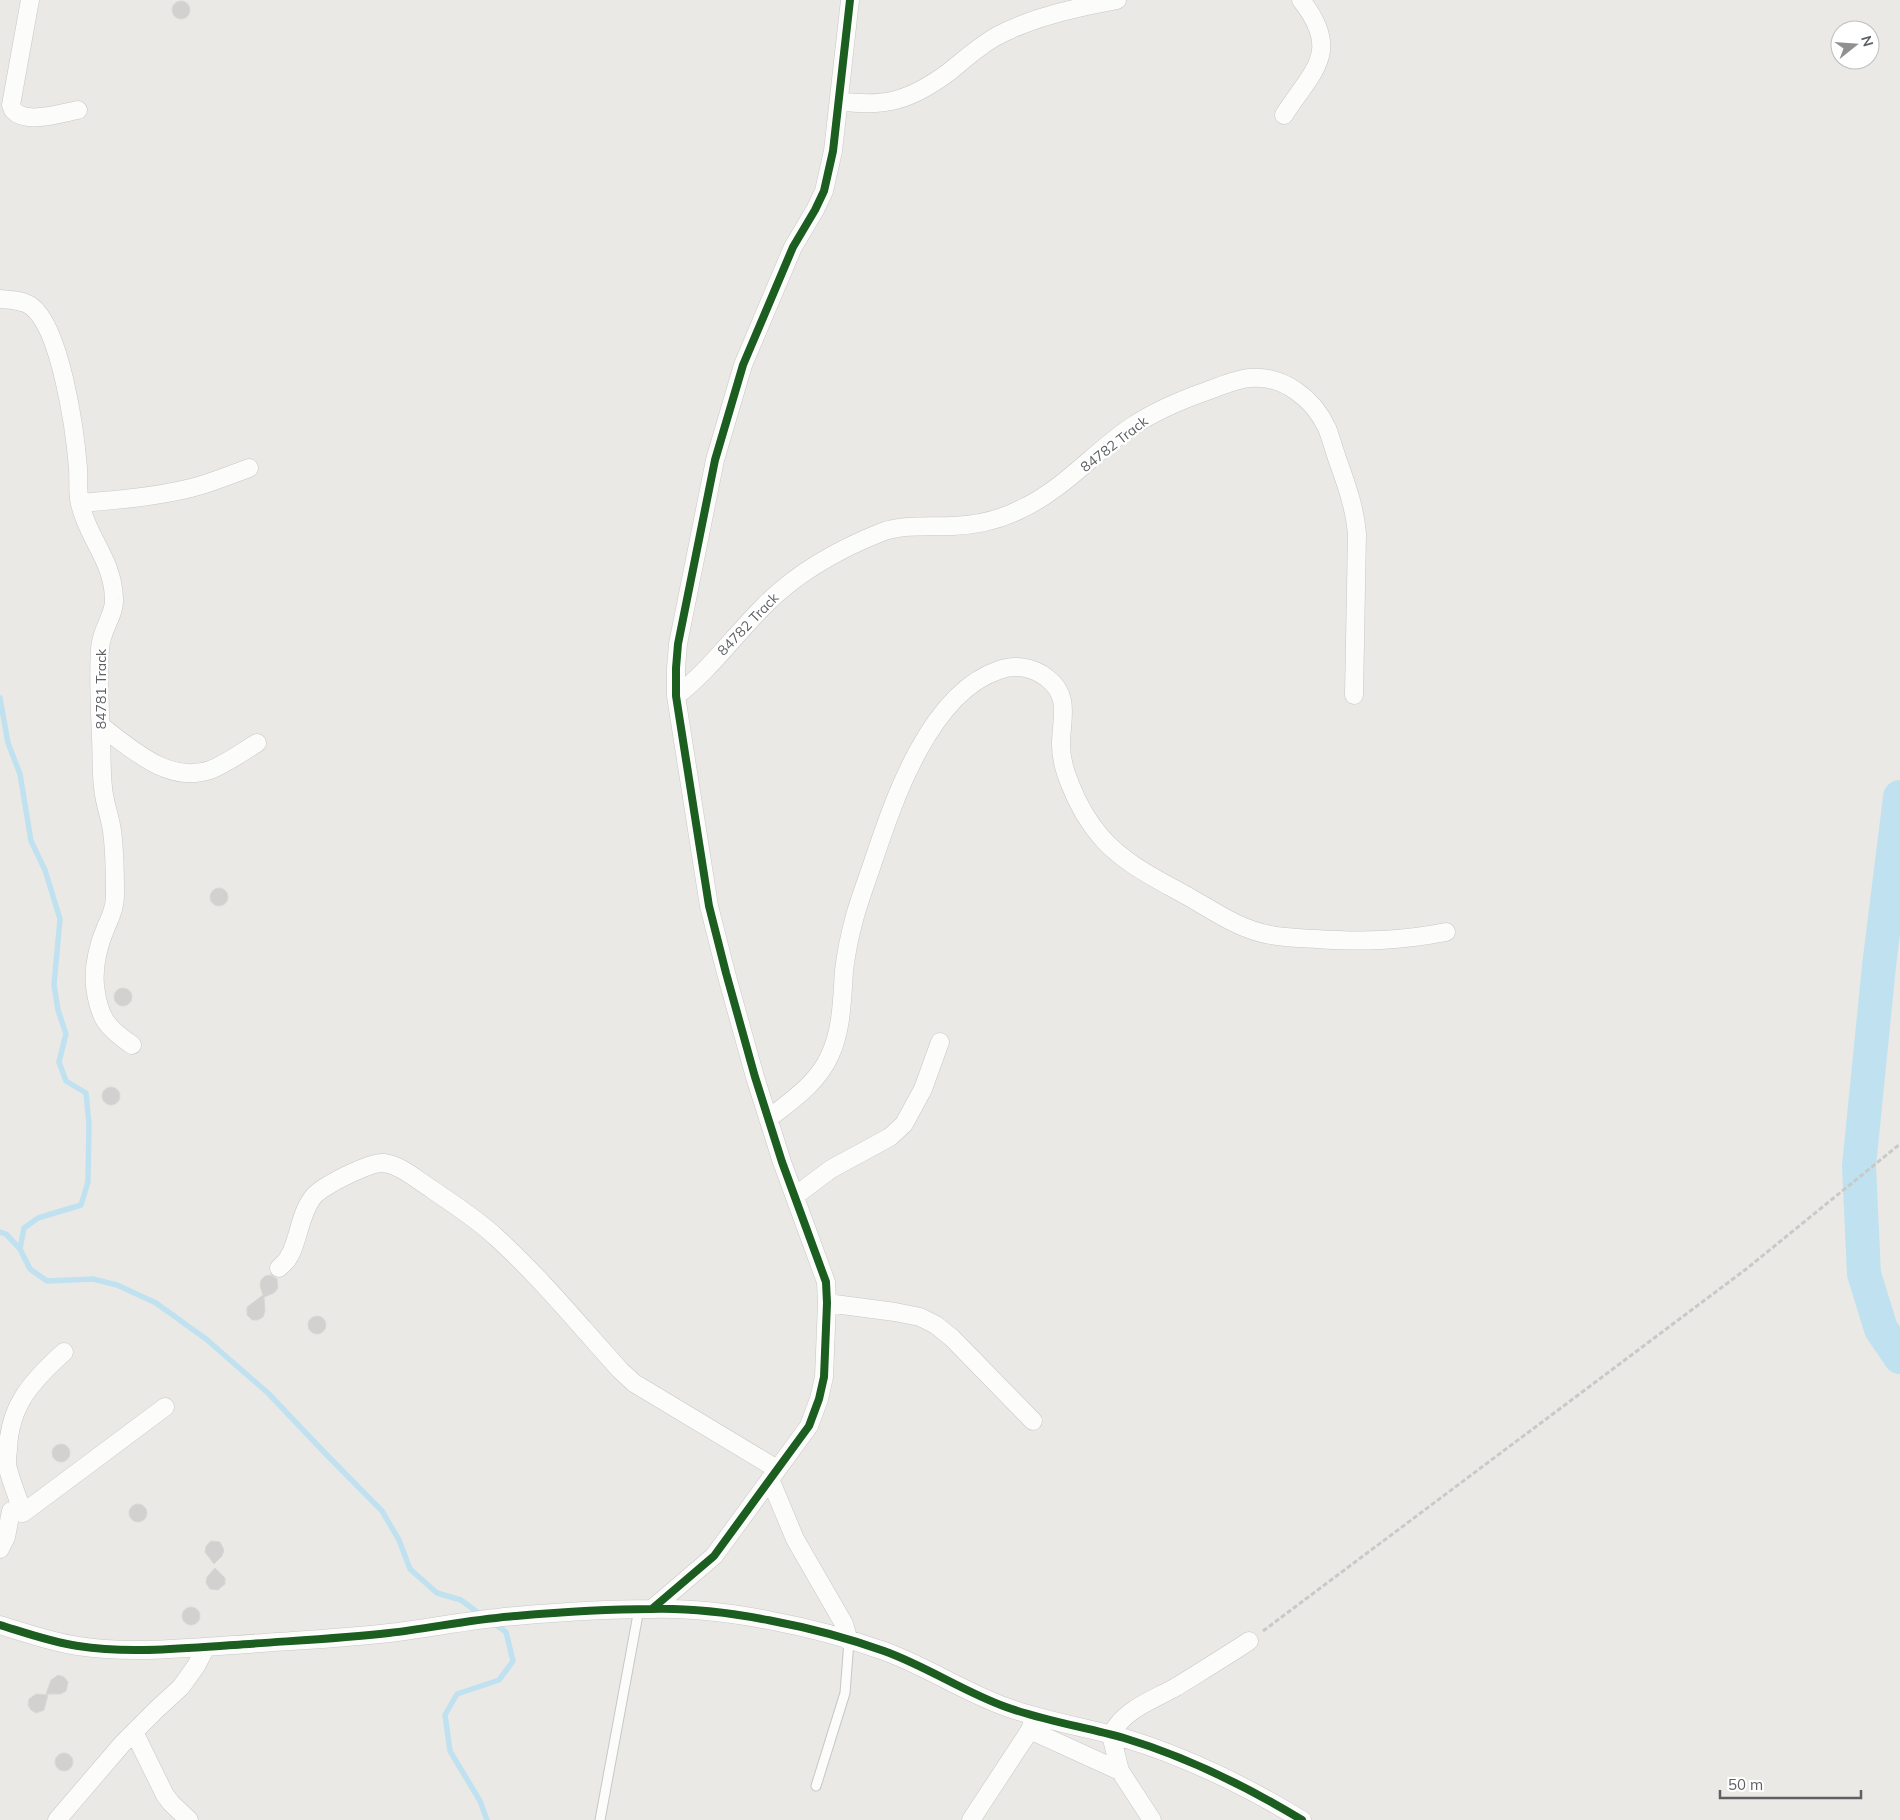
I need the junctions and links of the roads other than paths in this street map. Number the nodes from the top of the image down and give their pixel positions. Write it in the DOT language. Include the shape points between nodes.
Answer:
graph roads {
  1 [pos="30,0"];
  2 [pos="850,0"];
  3 [pos="1117,0"];
  4 [pos="1301,0"];
  5 [pos="838,101"];
  6 [pos="78,110"];
  7 [pos="1284,115"];
  8 [pos="0,300"];
  9 [pos="249,468"];
  10 [pos="80,503"];
  11 [pos="1354,694"];
  12 [pos="676,696"];
  13 [pos="101,726"];
  14 [pos="257,742"];
  15 [pos="1446,932"];
  16 [pos="940,1042"];
  17 [pos="132,1045"];
  18 [pos="768,1119"];
  19 [pos="795,1196"];
  20 [pos="279,1268"];
  21 [pos="827,1303"];
  22 [pos="64,1352"];
  23 [pos="166,1407"];
  24 [pos="1033,1421"];
  25 [pos="773,1474"];
  26 [pos="23,1513"];
  27 [pos="0,1549"];
  28 [pos="646,1609"];
  29 [pos="0,1625"];
  30 [pos="849,1641"];
  31 [pos="1249,1641"];
  32 [pos="206,1646"];
  33 [pos="1033,1723"];
  34 [pos="134,1732"];
  35 [pos="1111,1735"];
  36 [pos="1120,1771"];
  37 [pos="816,1786"];
  38 [pos="57,1820"];
  39 [pos="189,1820"];
  40 [pos="600,1820"];
  41 [pos="971,1820"];
  42 [pos="1152,1820"];
  43 [pos="1302,1820"];
  1 -- 6 [label="street" via="11,105 13,110 31,118"];
  2 -- 5 [label="street"];
  3 -- 5 [label="street" via="1068,9 999,35 979,46 949,72 904,97 875,105"];
  4 -- 7 [label="street" via="1318,28 1321,57 1317,68"];
  5 -- 12 [label="street" via="833,151 824,191 773,290 742,365 722,432 678,644"];
  8 -- 10 [label="street, 84781 Track" via="24,302 32,307 50,333 72,419"];
  9 -- 10 [label="street" via="173,492"];
  10 -- 13 [label="street, 84781 Track" via="105,558 113,589 112,612 100,646"];
  11 -- 12 [label="street, 84782 Track" via="1357,534 1350,494 1316,408 1302,394 1282,383 1250,378 1200,393 1158,411 1112,441 1054,491 1021,510 979,523 903,527 837,553 781,590"];
  12 -- 18 [label="street" via="709,906"];
  13 -- 14 [label="street" via="158,766 188,773 212,769"];
  13 -- 17 [label="street, 84781 Track" via="103,788 113,834 115,899 113,913 99,946 96,986 104,1020 112,1031"];
  15 -- 18 [label="street" via="1392,941 1270,935 1236,924 1151,876 1118,854 1101,837 1080,805 1064,765 1061,747 1064,702 1058,689 1036,672 1023,667 1007,667 975,680 929,732 890,810 855,916 844,968 838,1032 831,1053 813,1082"];
  16 -- 19 [label="street" via="923,1089 904,1124 890,1137 831,1169"];
  18 -- 19 [label="street"];
  19 -- 21 [label="street" via="826,1282"];
  20 -- 25 [label="street" via="291,1253 313,1197 322,1189 375,1163 389,1164 403,1170 496,1236 634,1383"];
  21 -- 24 [label="street" via="895,1312 936,1325"];
  21 -- 25 [label="street" via="824,1377 819,1399 808,1426"];
  22 -- 26 [label="street" via="26,1390 12,1421 7,1467"];
  23 -- 26 [label="street"];
  25 -- 28 [label="street" via="714,1556"];
  25 -- 30 [label="street" via="795,1539 840,1617"];
  26 -- 27 [label="street" via="11,1511"];
  28 -- 30 [label="street" via="731,1615"];
  28 -- 32 [label="street" via="510,1616 391,1633"];
  28 -- 40 [label="lane"];
  29 -- 32 [label="street" via="80,1646 134,1649"];
  30 -- 33 [label="street" via="926,1668"];
  30 -- 37 [label="lane" via="845,1693"];
  31 -- 35 [label="street" via="1137,1708 1118,1723"];
  32 -- 34 [label="street" via="181,1687"];
  33 -- 35 [label="street"];
  33 -- 36 [label="street"];
  33 -- 41 [label="street"];
  34 -- 38 [label="street"];
  34 -- 39 [label="street" via="165,1795"];
  35 -- 36 [label="street"];
  35 -- 43 [label="street" via="1212,1770"];
  36 -- 42 [label="street"];
}
